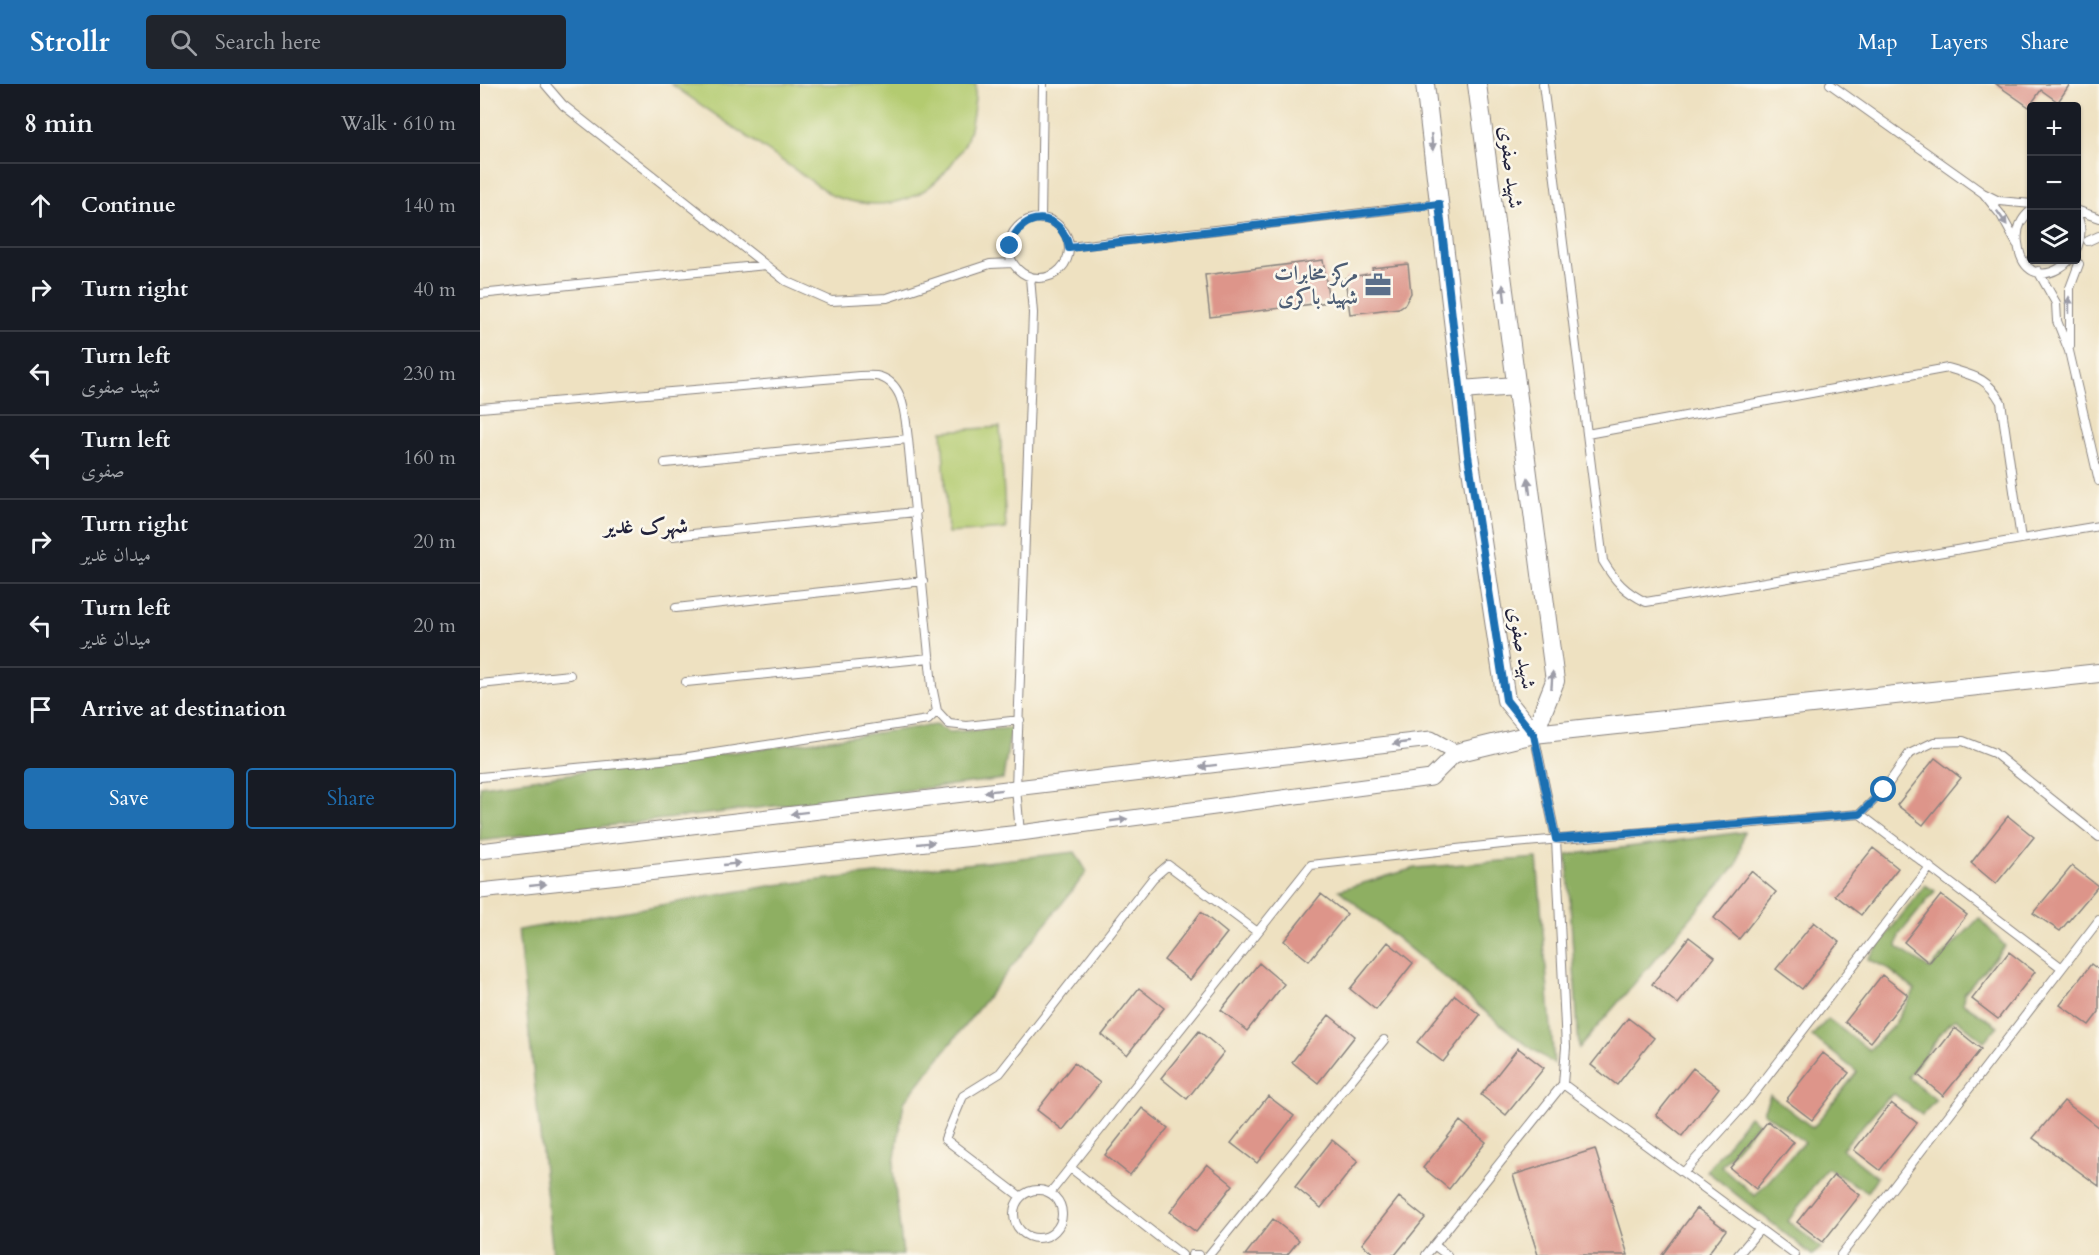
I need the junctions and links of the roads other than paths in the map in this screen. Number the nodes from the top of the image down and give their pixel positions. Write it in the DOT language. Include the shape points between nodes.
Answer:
graph roads {
  1 [pos="545,84"];
  2 [pos="1042,84"];
  3 [pos="1425,84"];
  4 [pos="1477,84"];
  5 [pos="1544,84"];
  6 [pos="1830,84"];
  7 [pos="1983,193"];
  8 [pos="1439,204"];
  9 [pos="2027,204"];
  10 [pos="2081,213"];
  11 [pos="2027,215"];
  12 [pos="2099,218"];
  13 [pos="1041,219"];
  14 [pos="2081,220"];
  15 [pos="2099,236"];
  16 [pos="2088,241"];
  17 [pos="2018,245"];
  18 [pos="1069,248"];
  19 [pos="2081,259"];
  20 [pos="1013,263"];
  21 [pos="2076,264"];
  22 [pos="2079,264"];
  23 [pos="766,266"];
  24 [pos="2038,271"];
  25 [pos="1030,277"];
  26 [pos="480,294"];
  27 [pos="2069,351"];
  28 [pos="1516,386"];
  29 [pos="1461,390"];
  30 [pos="480,408"];
  31 [pos="1587,434"];
  32 [pos="908,439"];
  33 [pos="665,463"];
  34 [pos="2099,481"];
  35 [pos="916,512"];
  36 [pos="2099,525"];
  37 [pos="672,536"];
  38 [pos="2021,539"];
  39 [pos="923,581"];
  40 [pos="676,608"];
  41 [pos="930,658"];
  42 [pos="2099,673"];
  43 [pos="570,675"];
  44 [pos="686,682"];
  45 [pos="480,684"];
  46 [pos="937,711"];
  47 [pos="1020,720"];
  48 [pos="1534,735"];
  49 [pos="1456,753"];
  50 [pos="480,777"];
  51 [pos="1016,788"];
  52 [pos="1860,814"];
  53 [pos="1020,833"];
  54 [pos="2099,837"];
  55 [pos="1556,839"];
  56 [pos="480,851"];
  57 [pos="1930,867"];
  58 [pos="480,891"];
  59 [pos="2099,920"];
  60 [pos="1256,931"];
  61 [pos="2062,968"];
  62 [pos="1384,1040"];
  63 [pos="1563,1084"];
  64 [pos="1072,1169"];
  65 [pos="1683,1172"];
  66 [pos="1050,1193"];
  67 [pos="1021,1197"];
  68 [pos="1760,1229"];
  69 [pos="1434,1245"];
  70 [pos="1182,1255"];
  71 [pos="1192,1255"];
  72 [pos="1198,1255"];
  73 [pos="1209,1255"];
  74 [pos="1426,1255"];
  75 [pos="1447,1255"];
  76 [pos="1738,1255"];
  77 [pos="1795,1255"];
  78 [pos="1841,1255"];
  1 -- 23 [label="lane" via="563,105"];
  2 -- 13 [label="lane"];
  3 -- 8 [label="street, شهید صفوی, one-way"];
  28 -- 4 [label="street, شهید صفوی, one-way"];
  5 -- 31 [label="lane"];
  6 -- 7 [label="lane"];
  7 -- 9 [label="lane" via="1999,201"];
  7 -- 17 [label="lane, one-way"];
  8 -- 18 [label="lane"];
  8 -- 29 [label="street, شهید صفوی"];
  10 -- 12 [label="lane"];
  11 -- 17 [label="lane" via="2021,222"];
  13 -- 18 [label="lane" via="1057,225"];
  13 -- 20 [label="lane" via="1017,229 1010,246"];
  14 -- 16 [label="lane"];
  15 -- 16 [label="lane"];
  16 -- 19 [label="lane"];
  17 -- 24 [label="lane" via="2021,256"];
  18 -- 25 [label="lane" via="1064,265 1057,272 1049,277"];
  20 -- 23 [label="lane" via="990,264 887,298 831,301 786,281"];
  20 -- 25 [label="lane"];
  21 -- 24 [label="lane" via="2060,273"];
  27 -- 22 [label="lane, one-way" via="2070,288"];
  23 -- 26 [label="lane"];
  24 -- 27 [label="lane" via="2056,303 2057,321"];
  25 -- 47 [label="lane" via="1033,313"];
  27 -- 34 [label="lane"];
  28 -- 29 [label="street"];
  48 -- 28 [label="street, شهید صفوی, one-way" via="1555,681"];
  29 -- 48 [label="street, شهید صفوی" via="1506,700"];
  30 -- 32 [label="lane" via="877,376 892,383 902,399"];
  31 -- 38 [label="lane" via="1603,561 1617,584 1646,602"];
  31 -- 38 [label="lane" via="1948,368 1979,377 1992,386 2001,402"];
  32 -- 33 [label="lane"];
  32 -- 35 [label="lane"];
  35 -- 37 [label="lane"];
  35 -- 39 [label="lane"];
  36 -- 38 [label="lane"];
  39 -- 40 [label="lane"];
  39 -- 41 [label="lane"];
  41 -- 44 [label="lane"];
  41 -- 46 [label="lane"];
  42 -- 48 [label="street"];
  43 -- 45 [label="lane"];
  46 -- 47 [label="lane" via="949,724 967,726"];
  46 -- 50 [label="lane" via="928,720 682,758"];
  47 -- 51 [label="lane"];
  48 -- 49 [label="street"];
  48 -- 55 [label="lane"];
  49 -- 51 [label="street, one-way" via="1431,739"];
  53 -- 49 [label="street, one-way" via="1431,778"];
  51 -- 53 [label="lane"];
  51 -- 56 [label="street, one-way"];
  52 -- 54 [label="lane" via="1884,790 1909,754 1935,742 1963,741 1995,753"];
  52 -- 55 [label="lane"];
  52 -- 57 [label="lane"];
  58 -- 53 [label="street, one-way"];
  55 -- 60 [label="lane" via="1311,865"];
  55 -- 63 [label="lane" via="1566,1047"];
  57 -- 61 [label="lane"];
  57 -- 65 [label="lane" via="1749,1100"];
  59 -- 61 [label="lane"];
  60 -- 64 [label="lane"];
  60 -- 67 [label="lane" via="1168,865 1153,878 1000,1073 963,1096 945,1139"];
  61 -- 78 [label="lane"];
  62 -- 73 [label="lane"];
  63 -- 65 [label="lane"];
  63 -- 69 [label="lane"];
  64 -- 66 [label="lane"];
  64 -- 70 [label="lane"];
  65 -- 68 [label="lane"];
  66 -- 67 [label="lane" via="1035,1190"];
  66 -- 67 [label="lane" via="1058,1200 1063,1215 1057,1229 1044,1238 1029,1237 1017,1227 1014,1211"];
  68 -- 76 [label="lane"];
  68 -- 77 [label="lane"];
  69 -- 74 [label="lane"];
  69 -- 75 [label="lane"];
  71 -- 72 [label="lane"];
}
